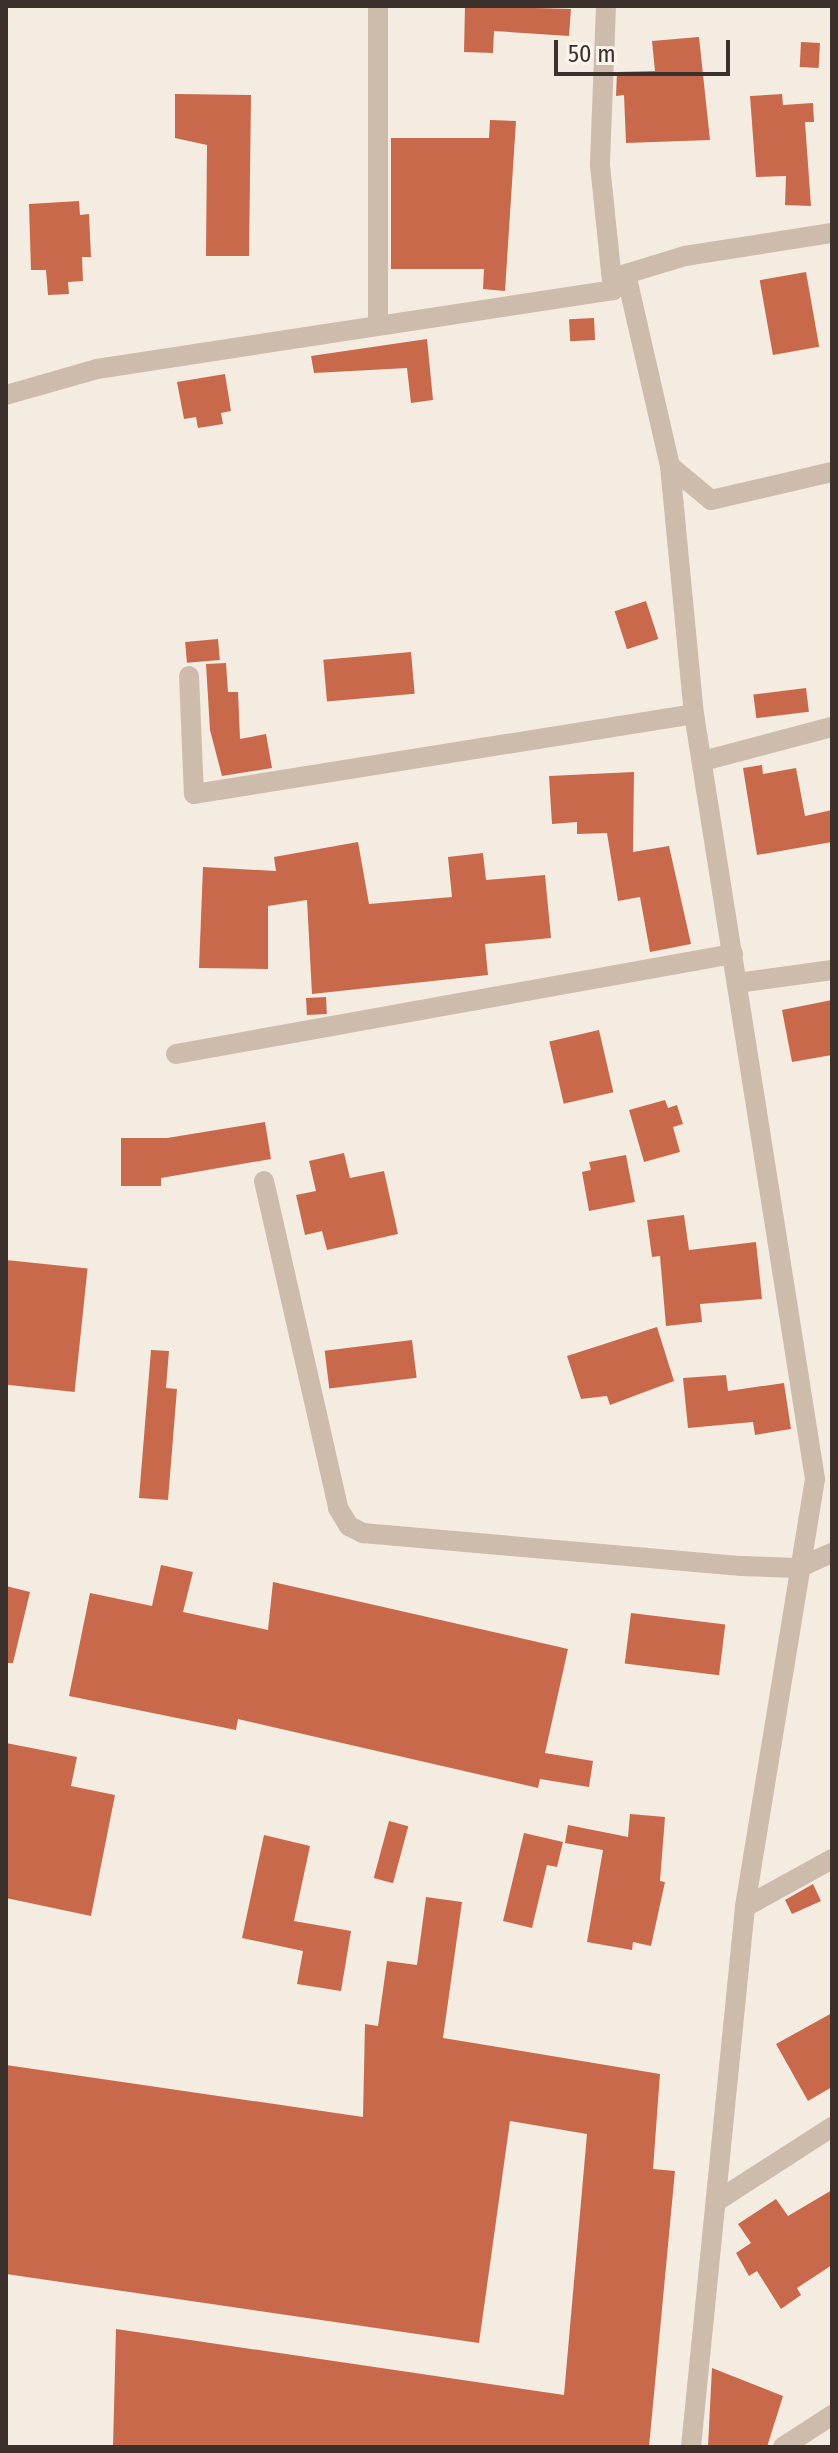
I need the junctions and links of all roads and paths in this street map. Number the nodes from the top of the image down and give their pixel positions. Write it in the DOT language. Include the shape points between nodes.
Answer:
graph roads {
  1 [pos="378,6"];
  2 [pos="606,6"];
  3 [pos="832,233"];
  4 [pos="619,282"];
  5 [pos="378,325"];
  6 [pos="6,395"];
  7 [pos="670,466"];
  8 [pos="832,472"];
  9 [pos="189,676"];
  10 [pos="694,714"];
  11 [pos="832,727"];
  12 [pos="703,761"];
  13 [pos="733,954"];
  14 [pos="832,970"];
  15 [pos="737,983"];
  16 [pos="176,1054"];
  17 [pos="264,1181"];
  18 [pos="832,1553"];
  19 [pos="798,1568"];
  20 [pos="832,1859"];
  21 [pos="745,1907"];
  22 [pos="832,2127"];
  23 [pos="717,2201"];
  24 [pos="832,2415"];
  25 [pos="691,2447"];
  26 [pos="783,2447"];
  1 -- 5 [label="street"];
  2 -- 4 [label="street" via="600,165"];
  3 -- 4 [label="street" via="685,256"];
  4 -- 5 [label="street"];
  4 -- 7 [label="street"];
  5 -- 6 [label="street" via="97,369"];
  7 -- 8 [label="street" via="711,500"];
  7 -- 10 [label="street"];
  9 -- 10 [label="street" via="194,794"];
  10 -- 12 [label="street"];
  11 -- 12 [label="street"];
  12 -- 13 [label="street"];
  13 -- 15 [label="street"];
  13 -- 16 [label="street"];
  14 -- 15 [label="street"];
  15 -- 19 [label="street" via="815,1479"];
  17 -- 19 [label="street" via="338,1508 349,1526 363,1533 566,1552"];
  18 -- 19 [label="street"];
  19 -- 21 [label="street"];
  20 -- 21 [label="street"];
  21 -- 23 [label="street"];
  22 -- 23 [label="street"];
  23 -- 25 [label="street"];
  24 -- 26 [label="street"];
}
